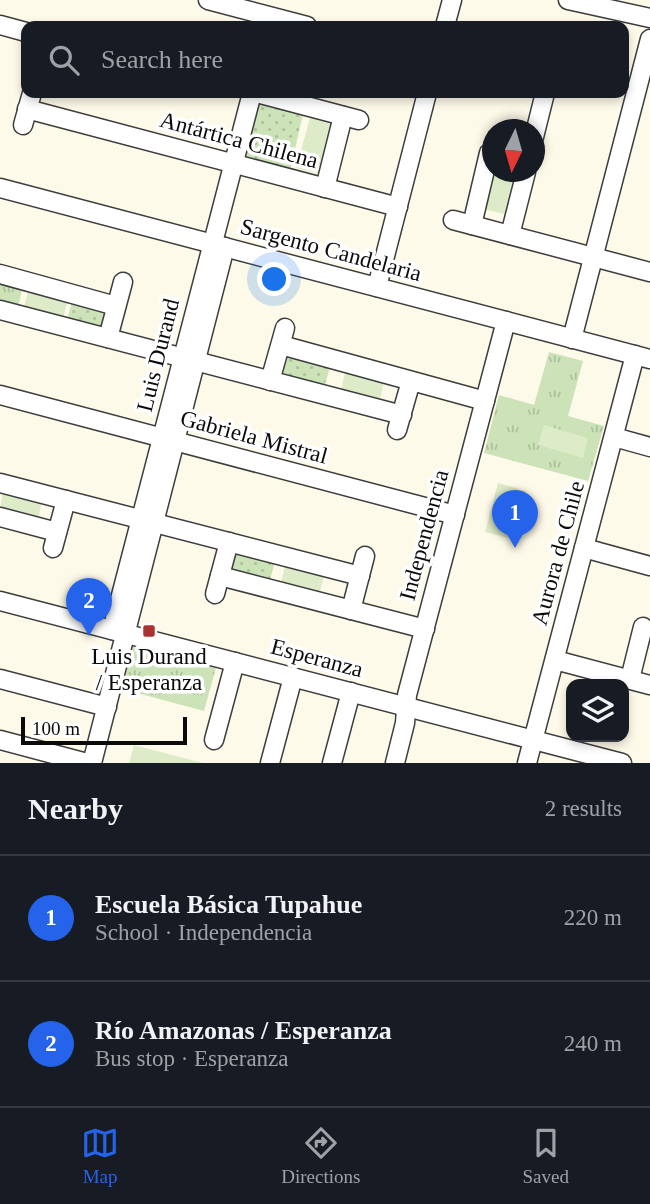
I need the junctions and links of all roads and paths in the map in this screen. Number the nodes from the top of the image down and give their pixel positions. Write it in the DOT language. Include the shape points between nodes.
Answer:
graph roads {
  1 [pos="208,0"];
  2 [pos="452,0"];
  3 [pos="568,0"];
  4 [pos="272,14"];
  5 [pos="650,18"];
  6 [pos="292,21"];
  7 [pos="446,21"];
  8 [pos="0,25"];
  9 [pos="21,31"];
  10 [pos="650,38"];
  11 [pos="253,98"];
  12 [pos="273,98"];
  13 [pos="427,98"];
  14 [pos="544,98"];
  15 [pos="27,109"];
  16 [pos="538,119"];
  17 [pos="233,164"];
  18 [pos="482,175"];
  19 [pos="523,182"];
  20 [pos="0,188"];
  21 [pos="325,188"];
  22 [pos="398,207"];
  23 [pos="453,220"];
  24 [pos="471,225"];
  25 [pos="510,235"];
  26 [pos="219,245"];
  27 [pos="592,257"];
  28 [pos="650,272"];
  29 [pos="0,274"];
  30 [pos="123,282"];
  31 [pos="377,287"];
  32 [pos="116,306"];
  33 [pos="0,310"];
  34 [pos="506,321"];
  35 [pos="108,338"];
  36 [pos="572,338"];
  37 [pos="643,357"];
  38 [pos="189,359"];
  39 [pos="271,381"];
  40 [pos="411,381"];
  41 [pos="0,395"];
  42 [pos="485,401"];
  43 [pos="614,437"];
  44 [pos="169,440"];
  45 [pos="650,447"];
  46 [pos="0,483"];
  47 [pos="65,500"];
  48 [pos="455,515"];
  49 [pos="0,517"];
  50 [pos="148,521"];
  51 [pos="229,542"];
  52 [pos="584,548"];
  53 [pos="365,556"];
  54 [pos="650,566"];
  55 [pos="220,576"];
  56 [pos="360,576"];
  57 [pos="215,594"];
  58 [pos="0,601"];
  59 [pos="351,610"];
  60 [pos="643,627"];
  61 [pos="425,629"];
  62 [pos="119,632"];
  63 [pos="644,650"];
  64 [pos="555,660"];
  65 [pos="234,662"];
  66 [pos="293,677"];
  67 [pos="0,679"];
  68 [pos="629,679"];
  69 [pos="650,685"];
  70 [pos="351,692"];
  71 [pos="107,707"];
  72 [pos="406,707"];
  73 [pos="0,740"];
  74 [pos="214,740"];
  75 [pos="534,740"];
  76 [pos="90,763"];
  77 [pos="270,763"];
  78 [pos="332,763"];
  79 [pos="394,763"];
  80 [pos="527,763"];
  81 [pos="622,763"];
  1 -- 4 [label="street"];
  2 -- 7 [label="street"];
  3 -- 5 [label="street"];
  4 -- 6 [label="street"];
  8 -- 9 [label="street"];
  10 -- 27 [label="street"];
  11 -- 17 [label="street, Luis Durand"];
  12 -- 21 [label="street" via="351,118"];
  13 -- 22 [label="street"];
  14 -- 16 [label="street"];
  15 -- 17 [label="street, Antártica Chilena"];
  17 -- 21 [label="street, Antártica Chilena"];
  17 -- 26 [label="street, Luis Durand"];
  18 -- 24 [label="street"];
  19 -- 25 [label="street"];
  20 -- 26 [label="street, Sargento Candelaria"];
  21 -- 22 [label="street, Antártica Chilena"];
  22 -- 31 [label="street"];
  23 -- 24 [label="street"];
  24 -- 25 [label="street"];
  25 -- 27 [label="street"];
  26 -- 31 [label="street, Sargento Candelaria"];
  26 -- 38 [label="street, Luis Durand"];
  27 -- 28 [label="street"];
  27 -- 36 [label="street"];
  29 -- 32 [label="street"];
  30 -- 32 [label="street"];
  31 -- 34 [label="street, Sargento Candelaria"];
  32 -- 35 [label="street"];
  33 -- 35 [label="street"];
  34 -- 36 [label="street, Sargento Candelaria"];
  34 -- 42 [label="street, Independencia"];
  35 -- 38 [label="street"];
  36 -- 37 [label="street, Sargento Candelaria"];
  37 -- 43 [label="street, Aurora de Chile"];
  38 -- 39 [label="street"];
  38 -- 44 [label="street, Luis Durand"];
  39 -- 40 [label="street" via="399,422"];
  39 -- 40 [label="street" via="283,337"];
  40 -- 42 [label="street"];
  41 -- 44 [label="street, Gabriela Mistral"];
  42 -- 48 [label="street, Independencia"];
  43 -- 45 [label="street"];
  43 -- 52 [label="street, Aurora de Chile"];
  44 -- 48 [label="street, Gabriela Mistral"];
  44 -- 50 [label="street, Luis Durand"];
  46 -- 47 [label="street"];
  47 -- 49 [label="street" via="55,540"];
  47 -- 50 [label="street"];
  48 -- 61 [label="street, Independencia"];
  50 -- 51 [label="street"];
  50 -- 62 [label="street, Luis Durand"];
  51 -- 55 [label="street"];
  51 -- 56 [label="street"];
  52 -- 54 [label="street"];
  52 -- 64 [label="street, Aurora de Chile"];
  53 -- 56 [label="street"];
  55 -- 57 [label="street"];
  55 -- 59 [label="street"];
  56 -- 59 [label="street"];
  58 -- 62 [label="street, Esperanza"];
  59 -- 61 [label="street"];
  60 -- 63 [label="street"];
  61 -- 72 [label="street, Independencia"];
  62 -- 65 [label="street, Esperanza"];
  62 -- 71 [label="street, Luis Durand"];
  63 -- 68 [label="street"];
  64 -- 68 [label="street"];
  64 -- 75 [label="street, Aurora de Chile"];
  65 -- 66 [label="street, Esperanza"];
  65 -- 74 [label="street"];
  66 -- 70 [label="street, Esperanza"];
  66 -- 77 [label="street"];
  67 -- 71 [label="street"];
  68 -- 69 [label="street"];
  70 -- 72 [label="street, Esperanza"];
  70 -- 78 [label="street"];
  71 -- 76 [label="street, Luis Durand"];
  72 -- 75 [label="street, Esperanza"];
  72 -- 79 [label="street, Independencia"];
  73 -- 76 [label="street"];
  75 -- 80 [label="street, Aurora de Chile"];
  75 -- 81 [label="street, Esperanza"];
}
